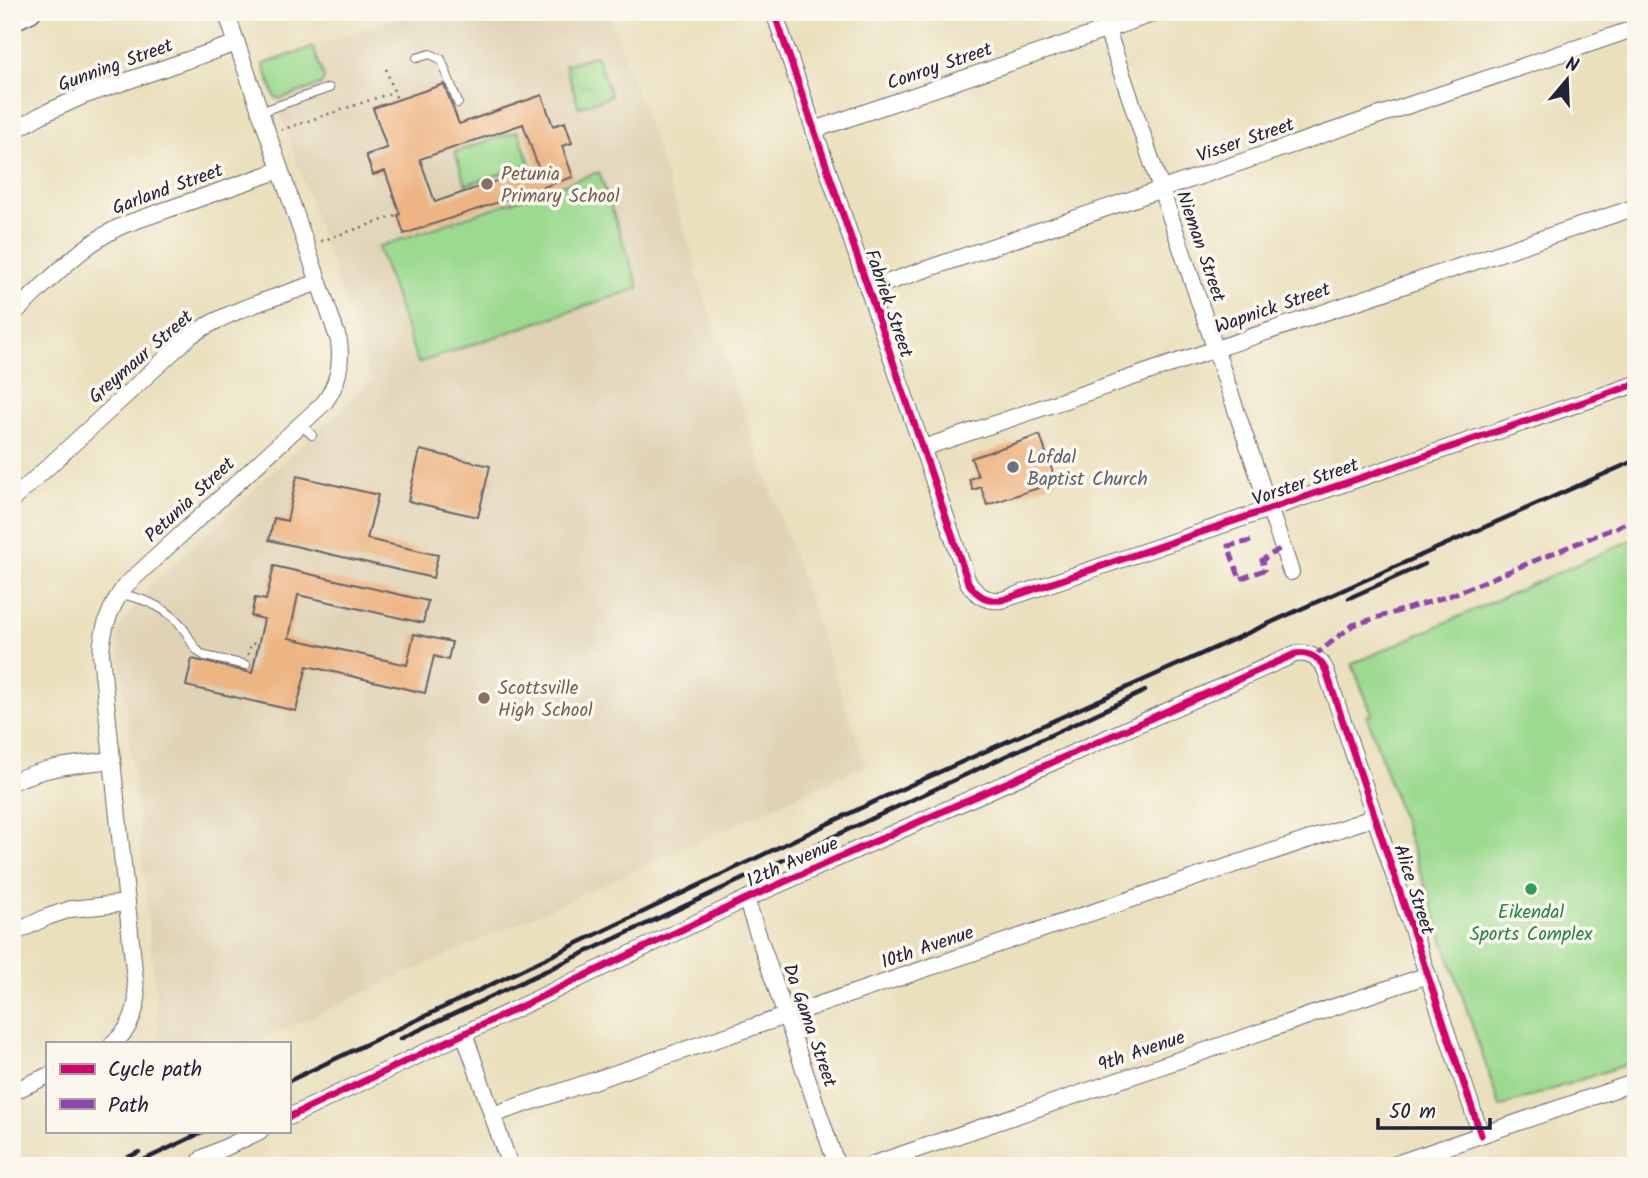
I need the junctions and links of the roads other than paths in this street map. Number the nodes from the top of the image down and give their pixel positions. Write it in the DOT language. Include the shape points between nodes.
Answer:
graph roads {
  1 [pos="31,12"];
  2 [pos="226,12"];
  3 [pos="774,12"];
  4 [pos="1101,12"];
  5 [pos="1157,12"];
  6 [pos="12,21"];
  7 [pos="1636,28"];
  8 [pos="1107,30"];
  9 [pos="237,43"];
  10 [pos="416,58"];
  11 [pos="329,88"];
  12 [pos="458,103"];
  13 [pos="260,112"];
  14 [pos="814,130"];
  15 [pos="12,132"];
  16 [pos="281,170"];
  17 [pos="1161,190"];
  18 [pos="1636,207"];
  19 [pos="319,282"];
  20 [pos="868,289"];
  21 [pos="12,315"];
  22 [pos="1215,349"];
  23 [pos="1636,384"];
  24 [pos="923,448"];
  25 [pos="12,500"];
  26 [pos="1270,510"];
  27 [pos="1291,572"];
  28 [pos="120,594"];
  29 [pos="984,598"];
  30 [pos="1314,656"];
  31 [pos="246,666"];
  32 [pos="112,760"];
  33 [pos="12,782"];
  34 [pos="1375,817"];
  35 [pos="746,899"];
  36 [pos="128,903"];
  37 [pos="12,934"];
  38 [pos="1428,975"];
  39 [pos="786,1016"];
  40 [pos="464,1033"];
  41 [pos="114,1042"];
  42 [pos="46,1076"];
  43 [pos="1636,1082"];
  44 [pos="12,1093"];
  45 [pos="492,1115"];
  46 [pos="290,1117"];
  47 [pos="258,1132"];
  48 [pos="1481,1135"];
  49 [pos="200,1162"];
  50 [pos="510,1166"];
  51 [pos="837,1166"];
  52 [pos="868,1166"];
  53 [pos="1390,1166"];
  1 -- 6 [label="street"];
  2 -- 9 [label="street, Petunia Street"];
  3 -- 14 [label="street, Fabriek Street"];
  4 -- 8 [label="street, Nieman Street"];
  5 -- 8 [label="street, Conroy Street"];
  7 -- 17 [label="street, Visser Street"];
  8 -- 14 [label="street, Conroy Street"];
  8 -- 17 [label="street, Nieman Street"];
  9 -- 13 [label="street, Petunia Street"];
  9 -- 15 [label="street, Gunning Street" via="83,96"];
  10 -- 12 [label="lane" via="430,54 441,59"];
  11 -- 13 [label="lane"];
  13 -- 16 [label="street, Petunia Street"];
  14 -- 20 [label="street, Fabriek Street"];
  16 -- 19 [label="street, Petunia Street"];
  16 -- 21 [label="street, Garland Street" via="104,234"];
  17 -- 20 [label="street, Visser Street"];
  17 -- 22 [label="street, Nieman Street"];
  18 -- 22 [label="street, Wapnick Street"];
  19 -- 25 [label="street, Greymaur Street" via="228,315 196,332"];
  19 -- 28 [label="street, Petunia Street" via="339,341 340,365 330,396 307,430"];
  20 -- 24 [label="street, Fabriek Street"];
  22 -- 24 [label="street, Wapnick Street"];
  22 -- 26 [label="street, Nieman Street"];
  23 -- 26 [label="street, Vorster Street"];
  24 -- 29 [label="street, Fabriek Street" via="968,582"];
  26 -- 27 [label="street, Nieman Street"];
  26 -- 29 [label="street, Vorster Street" via="1002,600"];
  28 -- 31 [label="lane" via="149,602 175,619 199,653"];
  28 -- 32 [label="street, Petunia Street" via="103,631 101,654"];
  30 -- 34 [label="street, Alice Street" via="1326,671"];
  30 -- 35 [label="street, 12th Avenue" via="1295,654"];
  32 -- 33 [label="street" via="59,766"];
  32 -- 36 [label="street, Petunia Street"];
  34 -- 38 [label="street, Alice Street"];
  34 -- 39 [label="street, 10th Avenue"];
  35 -- 39 [label="street, Da Gama Street"];
  35 -- 40 [label="street, 12th Avenue"];
  36 -- 37 [label="street" via="71,909"];
  36 -- 41 [label="street, Petunia Street" via="137,999 133,1018"];
  38 -- 48 [label="street, Alice Street"];
  38 -- 52 [label="street, 9th Avenue"];
  39 -- 45 [label="street, 10th Avenue"];
  39 -- 51 [label="street, Da Gama Street"];
  40 -- 45 [label="street"];
  40 -- 46 [label="street, 12th Avenue"];
  42 -- 44 [label="street"];
  43 -- 48 [label="street"];
  45 -- 50 [label="street"];
  47 -- 49 [label="street"];
  48 -- 53 [label="street"];
}
